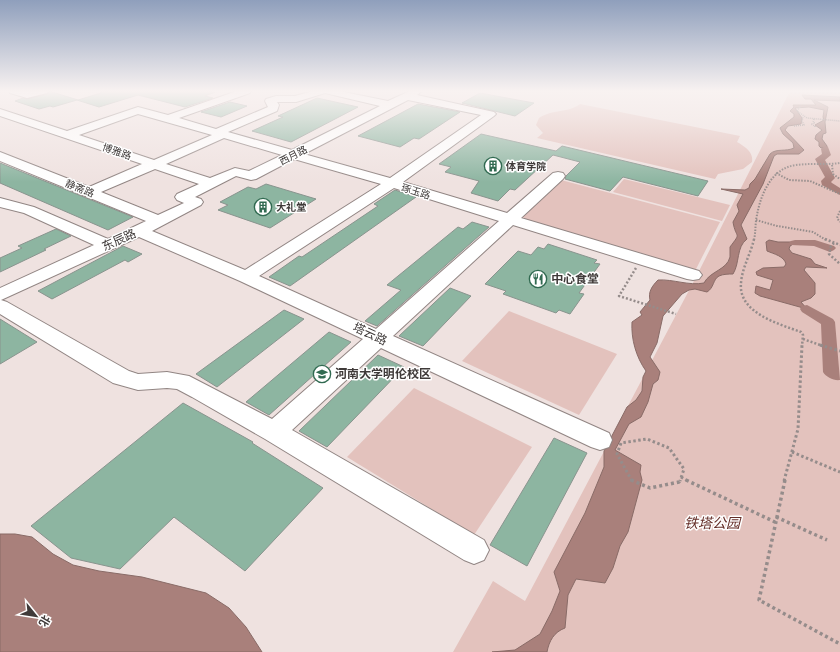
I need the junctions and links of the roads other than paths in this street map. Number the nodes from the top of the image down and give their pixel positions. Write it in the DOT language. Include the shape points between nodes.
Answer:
graph roads {
  1 [pos="27,121"];
  2 [pos="106,121"];
  3 [pos="176,121"];
  4 [pos="246,121"];
  5 [pos="358,121"];
  6 [pos="479,121"];
  7 [pos="219,134"];
  8 [pos="67,135"];
  9 [pos="293,155"];
  10 [pos="0,156"];
  11 [pos="154,164"];
  12 [pos="558,176"];
  13 [pos="210,183"];
  14 [pos="392,183"];
  15 [pos="90,192"];
  16 [pos="0,202"];
  17 [pos="510,219"];
  18 [pos="159,221"];
  19 [pos="139,231"];
  20 [pos="107,245"];
  21 [pos="693,275"];
  22 [pos="246,277"];
  23 [pos="0,295"];
  24 [pos="0,306"];
  25 [pos="378,338"];
  26 [pos="274,432"];
  27 [pos="600,440"];
  28 [pos="474,550"];
  1 -- 8 [label="lane, 博雅路"];
  2 -- 8 [label="lane, 琢玉路"];
  3 -- 7 [label="lane, 琢玉路"];
  4 -- 7 [label="lane"];
  5 -- 9 [label="lane, 西月路"];
  6 -- 14 [label="lane"];
  7 -- 9 [label="lane, 琢玉路"];
  7 -- 11 [label="lane"];
  8 -- 11 [label="lane, 博雅路"];
  9 -- 13 [label="lane, 西月路" via="251,176 235,172"];
  9 -- 14 [label="lane, 琢玉路"];
  10 -- 15 [label="lane, 静斋路"];
  11 -- 13 [label="lane, 博雅路"];
  11 -- 15 [label="lane"];
  12 -- 17 [label="lane"];
  13 -- 18 [label="lane, 东辰路" via="182,197 196,202"];
  14 -- 17 [label="lane, 琢玉路"];
  14 -- 22 [label="lane"];
  15 -- 18 [label="lane, 静斋路"];
  16 -- 20 [label="lane" via="29,210"];
  17 -- 21 [label="lane, 琢玉路"];
  17 -- 25 [label="lane"];
  18 -- 19 [label="lane, 东辰路"];
  19 -- 20 [label="lane, 东辰路"];
  19 -- 22 [label="lane, 塔云路"];
  20 -- 23 [label="lane, 东辰路"];
  22 -- 25 [label="lane, 塔云路"];
  24 -- 26 [label="lane" via="121,377 138,382 181,382"];
  25 -- 26 [label="lane"];
  25 -- 27 [label="lane, 塔云路"];
  26 -- 28 [label="lane"];
}
